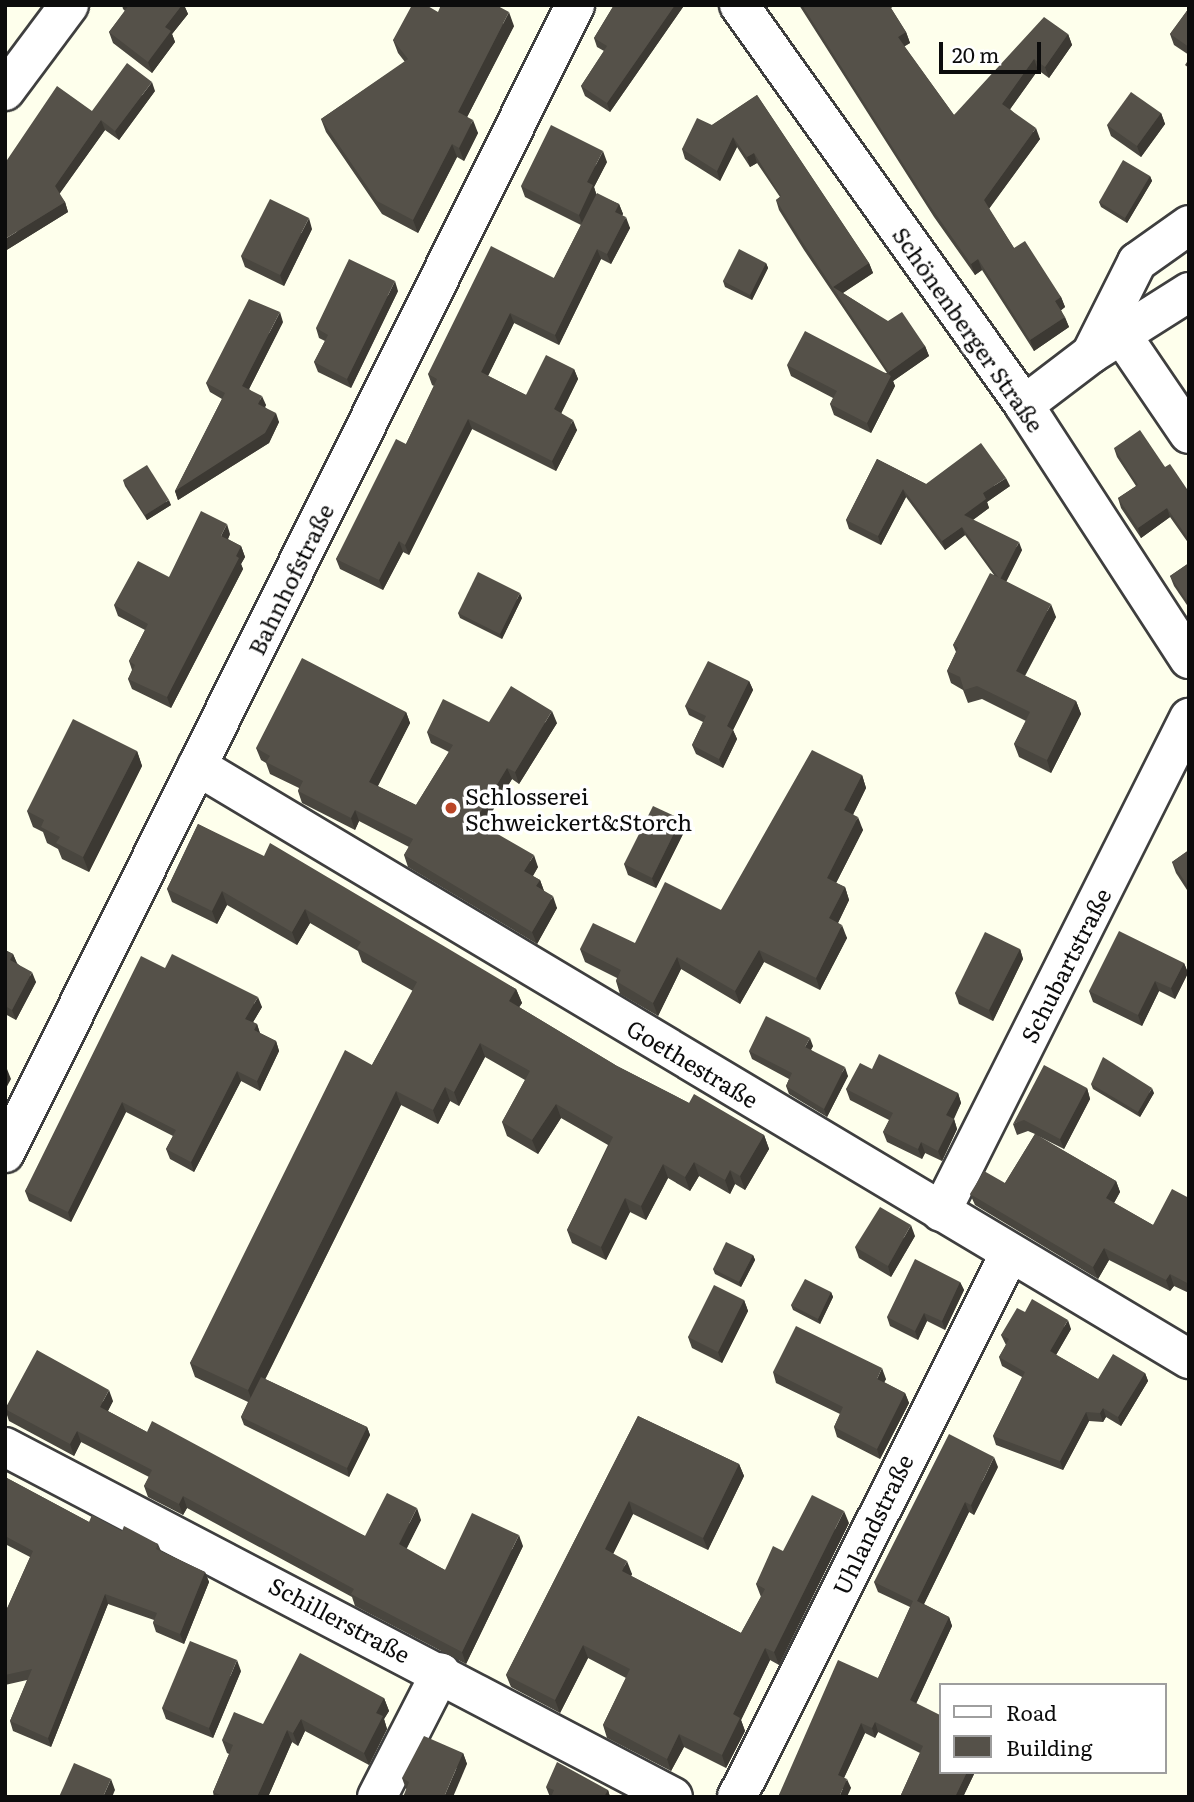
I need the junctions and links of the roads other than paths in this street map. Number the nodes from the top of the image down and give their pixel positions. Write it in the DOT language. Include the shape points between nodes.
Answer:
graph roads {
  1 [pos="69,5"];
  2 [pos="575,5"];
  3 [pos="739,5"];
  4 [pos="5,91"];
  5 [pos="1189,225"];
  6 [pos="1189,292"];
  7 [pos="1107,345"];
  8 [pos="1024,405"];
  9 [pos="1189,434"];
  10 [pos="1189,659"];
  11 [pos="1189,718"];
  12 [pos="197,766"];
  13 [pos="5,1153"];
  14 [pos="941,1212"];
  15 [pos="1010,1253"];
  16 [pos="1189,1359"];
  17 [pos="5,1447"];
  18 [pos="441,1672"];
  19 [pos="377,1797"];
  20 [pos="673,1797"];
  21 [pos="737,1797"];
  1 -- 4 [label="street"];
  2 -- 12 [label="street, Bahnhofstraße"];
  3 -- 8 [label="street, Schönenberger Straße"];
  5 -- 7 [label="street" via="1137,262"];
  6 -- 7 [label="street"];
  7 -- 8 [label="street"];
  7 -- 9 [label="street"];
  8 -- 10 [label="street, Schönenberger Straße"];
  11 -- 14 [label="street, Schubartstraße"];
  12 -- 13 [label="street, Bahnhofstraße"];
  12 -- 14 [label="street, Goethestraße"];
  14 -- 15 [label="street, Goethestraße"];
  15 -- 16 [label="street, Goethestraße"];
  15 -- 21 [label="street, Uhlandstraße"];
  17 -- 18 [label="street, Schillerstraße"];
  18 -- 19 [label="street"];
  18 -- 20 [label="street, Schillerstraße"];
}
